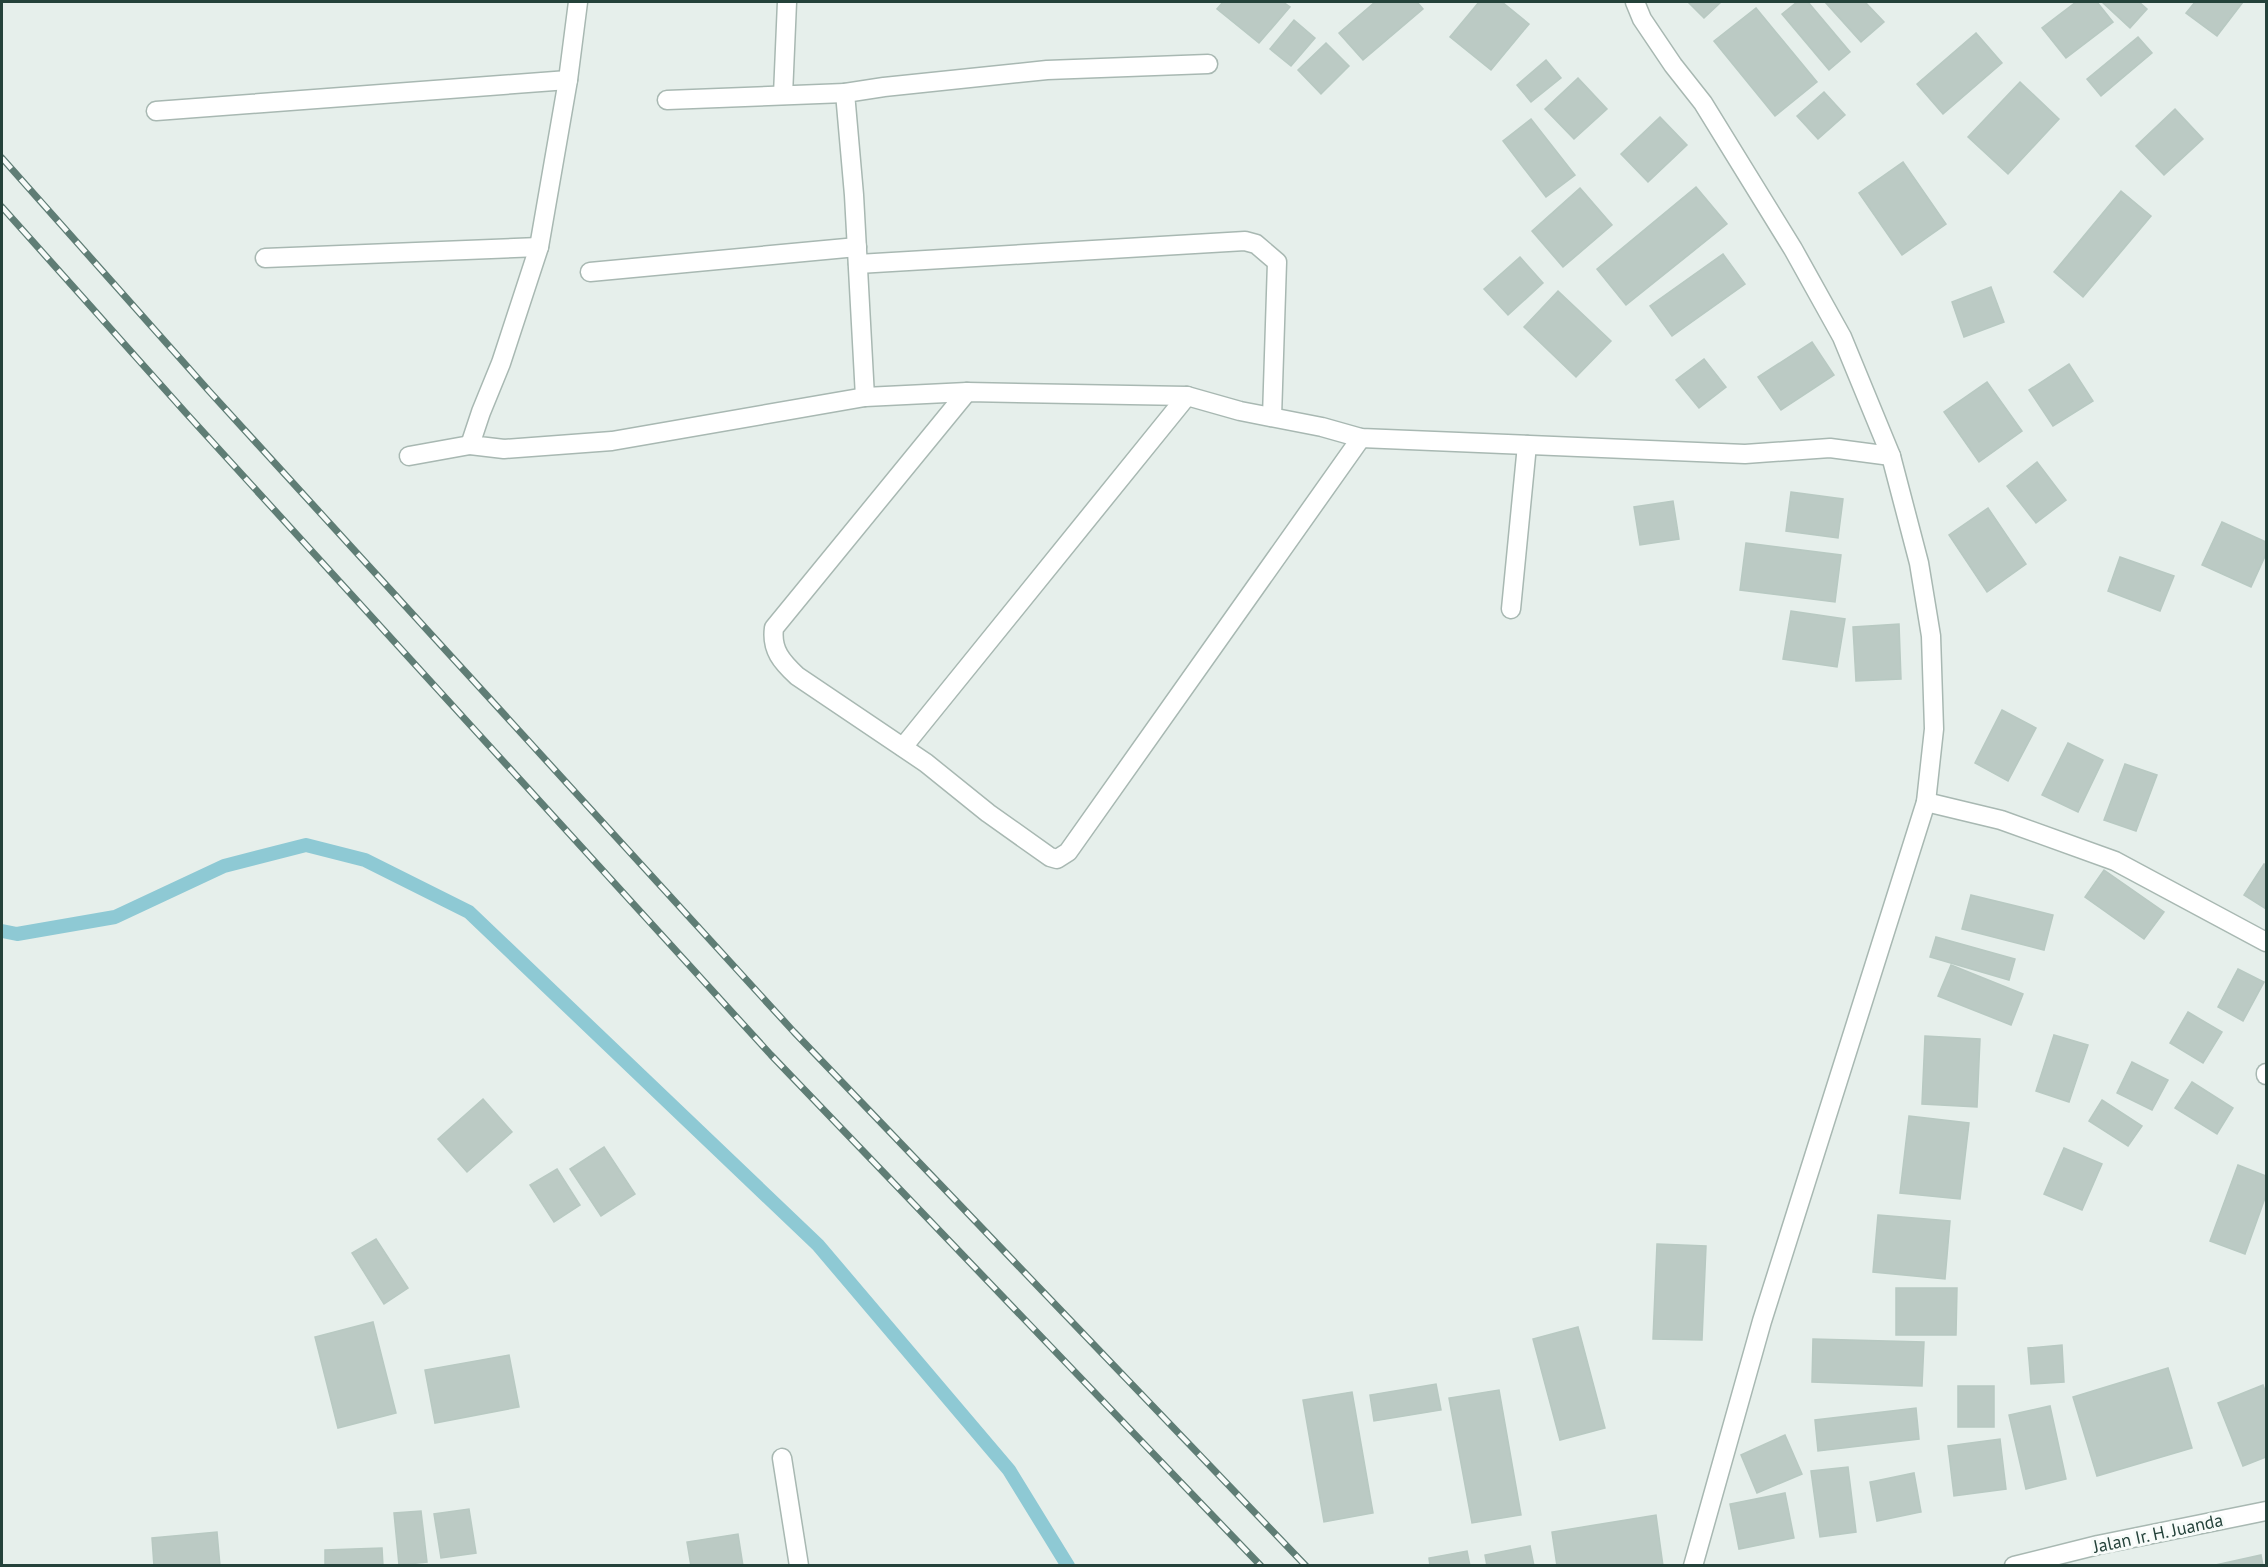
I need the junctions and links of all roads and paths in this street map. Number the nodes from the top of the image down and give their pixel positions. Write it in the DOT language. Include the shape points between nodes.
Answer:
graph roads {
  1 [pos="578,2"];
  2 [pos="787,2"];
  3 [pos="1635,2"];
  4 [pos="1208,64"];
  5 [pos="568,80"];
  6 [pos="845,93"];
  7 [pos="783,95"];
  8 [pos="667,100"];
  9 [pos="156,111"];
  10 [pos="539,247"];
  11 [pos="858,256"];
  12 [pos="265,258"];
  13 [pos="590,272"];
  14 [pos="967,392"];
  15 [pos="1187,396"];
  16 [pos="865,397"];
  17 [pos="1272,417"];
  18 [pos="1361,438"];
  19 [pos="470,445"];
  20 [pos="1527,446"];
  21 [pos="409,456"];
  22 [pos="1891,456"];
  23 [pos="1511,609"];
  24 [pos="903,747"];
  25 [pos="1926,802"];
  26 [pos="2266,942"];
  27 [pos="782,1458"];
  28 [pos="2266,1511"];
  29 [pos="799,1566"];
  30 [pos="1693,1566"];
  31 [pos="2014,1566"];
  1 -- 5 [label="street"];
  2 -- 7 [label="street"];
  3 -- 22 [label="street" via="1642,19 1703,104 1793,249 1842,337"];
  4 -- 6 [label="street" via="1047,70"];
  5 -- 9 [label="street"];
  5 -- 10 [label="street"];
  6 -- 7 [label="street"];
  6 -- 11 [label="street"];
  7 -- 8 [label="street"];
  10 -- 12 [label="street"];
  10 -- 19 [label="street"];
  11 -- 13 [label="street"];
  11 -- 16 [label="street"];
  11 -- 17 [label="street" via="1245,241 1256,244 1276,262"];
  14 -- 15 [label="street"];
  14 -- 16 [label="street"];
  14 -- 24 [label="street" via="774,628 776,651 782,663"];
  15 -- 17 [label="street"];
  15 -- 24 [label="street"];
  16 -- 19 [label="street" via="612,441 504,449"];
  17 -- 18 [label="street"];
  18 -- 20 [label="street"];
  18 -- 24 [label="street" via="1061,859 1050,857"];
  19 -- 21 [label="street"];
  20 -- 22 [label="street" via="1745,454 1830,448"];
  20 -- 23 [label="street"];
  22 -- 25 [label="street" via="1920,563 1931,636 1934,729"];
  25 -- 26 [label="street" via="2001,820 2115,861"];
  25 -- 30 [label="street" via="1762,1321"];
  27 -- 29 [label="street"];
  28 -- 31 [label="street, Jalan Ir. H. Juanda"];
}
